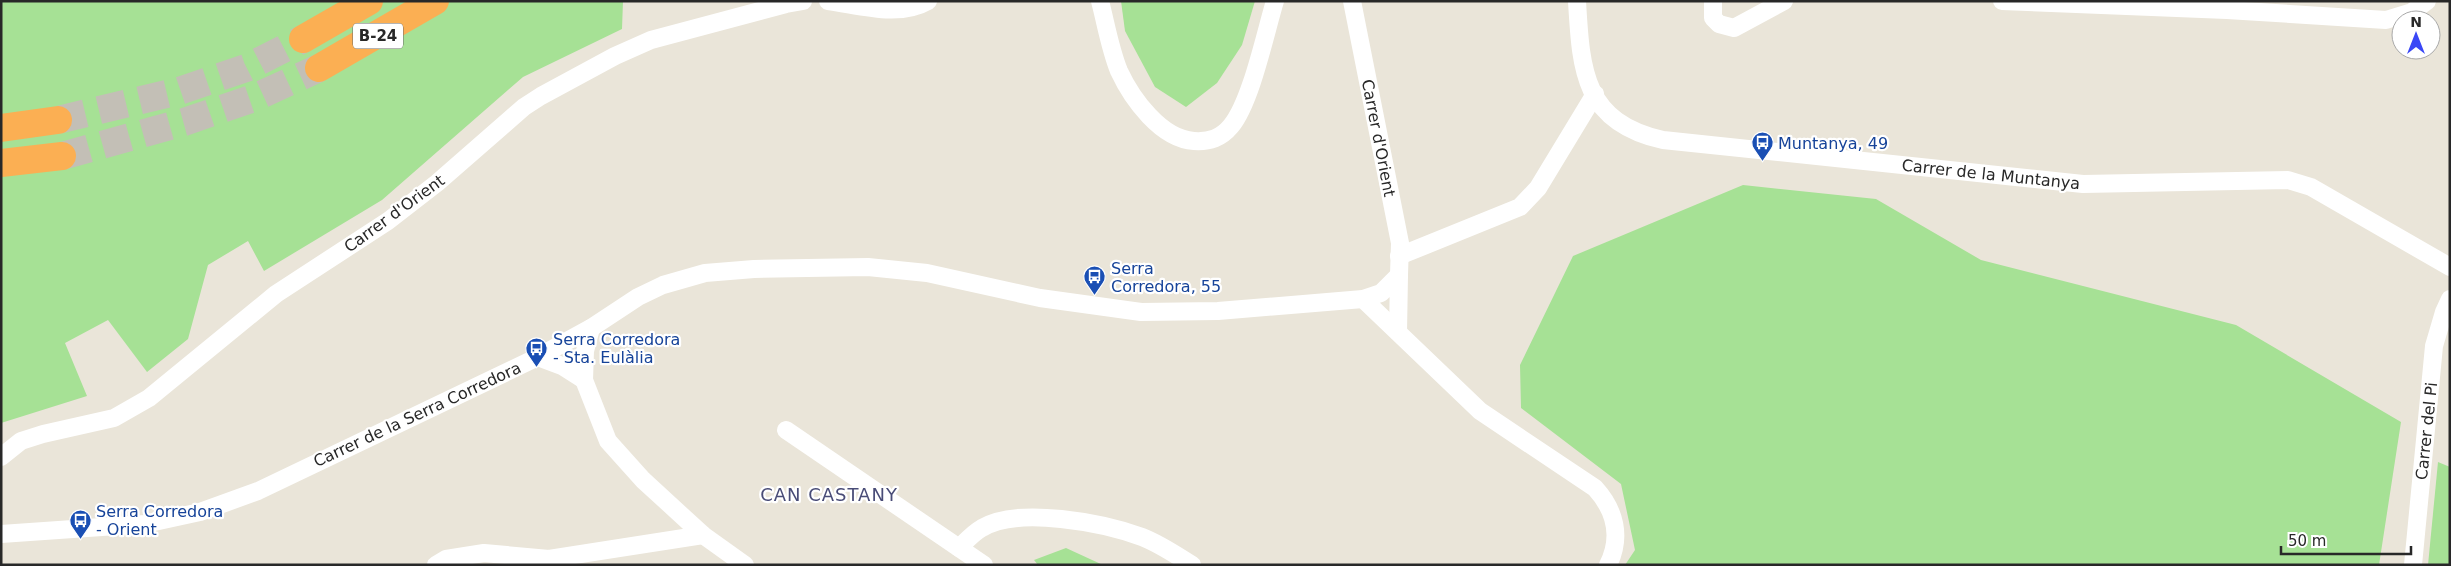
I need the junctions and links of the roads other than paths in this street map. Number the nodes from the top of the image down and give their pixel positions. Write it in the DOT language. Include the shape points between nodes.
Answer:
graph roads {
  1 [pos="369,1"];
  2 [pos="435,1"];
  3 [pos="803,1"];
  4 [pos="828,1"];
  5 [pos="928,1"];
  6 [pos="1100,1"];
  7 [pos="1275,1"];
  8 [pos="1352,1"];
  9 [pos="1577,1"];
  10 [pos="1713,1"];
  11 [pos="1784,1"];
  12 [pos="2002,1"];
  13 [pos="2427,1"];
  14 [pos="303,39"];
  15 [pos="319,68"];
  16 [pos="1595,94"];
  17 [pos="58,120"];
  18 [pos="1,128"];
  19 [pos="62,156"];
  20 [pos="1,163"];
  21 [pos="1400,256"];
  22 [pos="2450,267"];
  23 [pos="1399,275"];
  24 [pos="1363,299"];
  25 [pos="2450,299"];
  26 [pos="591,328"];
  27 [pos="1398,332"];
  28 [pos="538,357"];
  29 [pos="584,380"];
  30 [pos="786,430"];
  31 [pos="1,457"];
  32 [pos="1,534"];
  33 [pos="703,535"];
  34 [pos="959,548"];
  35 [pos="436,565"];
  36 [pos="744,565"];
  37 [pos="984,565"];
  38 [pos="1192,565"];
  39 [pos="1608,565"];
  40 [pos="2413,565"];
  1 -- 14 [label="highway, B-24"];
  2 -- 15 [label="highway, B-24"];
  3 -- 31 [label="street, Carrer d'Orient" via="651,40 541,96 416,200 276,294 149,398 114,418 21,441"];
  4 -- 5 [label="street" via="894,10 908,9"];
  6 -- 7 [label="street" via="1119,70 1132,94 1166,129 1190,141 1202,142 1222,136 1237,117"];
  8 -- 21 [label="street, Carrer d'Orient" via="1400,242"];
  9 -- 16 [label="street, Carrer de la Muntanya" via="1580,53"];
  10 -- 11 [label="street" via="1713,18 1719,24 1734,28"];
  12 -- 13 [label="street" via="2386,20 2412,12"];
  16 -- 21 [label="street" via="1538,188 1520,208"];
  16 -- 22 [label="street, Carrer de la Muntanya" via="1615,121 1641,135 1662,140 2083,184 2288,180 2311,187"];
  17 -- 18 [label="highway"];
  19 -- 20 [label="highway"];
  21 -- 23 [label="street, Carrer d'Orient"];
  23 -- 24 [label="street" via="1381,293"];
  23 -- 27 [label="street, Carrer d'Orient"];
  24 -- 26 [label="street, Carrer de la Serra Corredora" via="1218,311 1141,312 1040,298 926,273 836,266 705,273 663,285 638,297"];
  24 -- 27 [label="street"];
  25 -- 40 [label="street, Carrer del Pi" via="2434,346"];
  26 -- 28 [label="street, Carrer de la Serra Corredora"];
  26 -- 29 [label="street" via="585,351"];
  27 -- 39 [label="street" via="1480,411 1595,488 1614,519 1613,554"];
  28 -- 29 [label="street" via="562,366"];
  28 -- 32 [label="street, Carrer de la Serra Corredora" via="258,491 200,512 145,524"];
  29 -- 33 [label="street" via="608,441 643,480"];
  30 -- 34 [label="street"];
  33 -- 35 [label="street" via="549,560 484,553 446,559"];
  33 -- 36 [label="street"];
  34 -- 37 [label="street"];
  34 -- 38 [label="street" via="983,527 996,522 1045,517 1140,536"];
}
